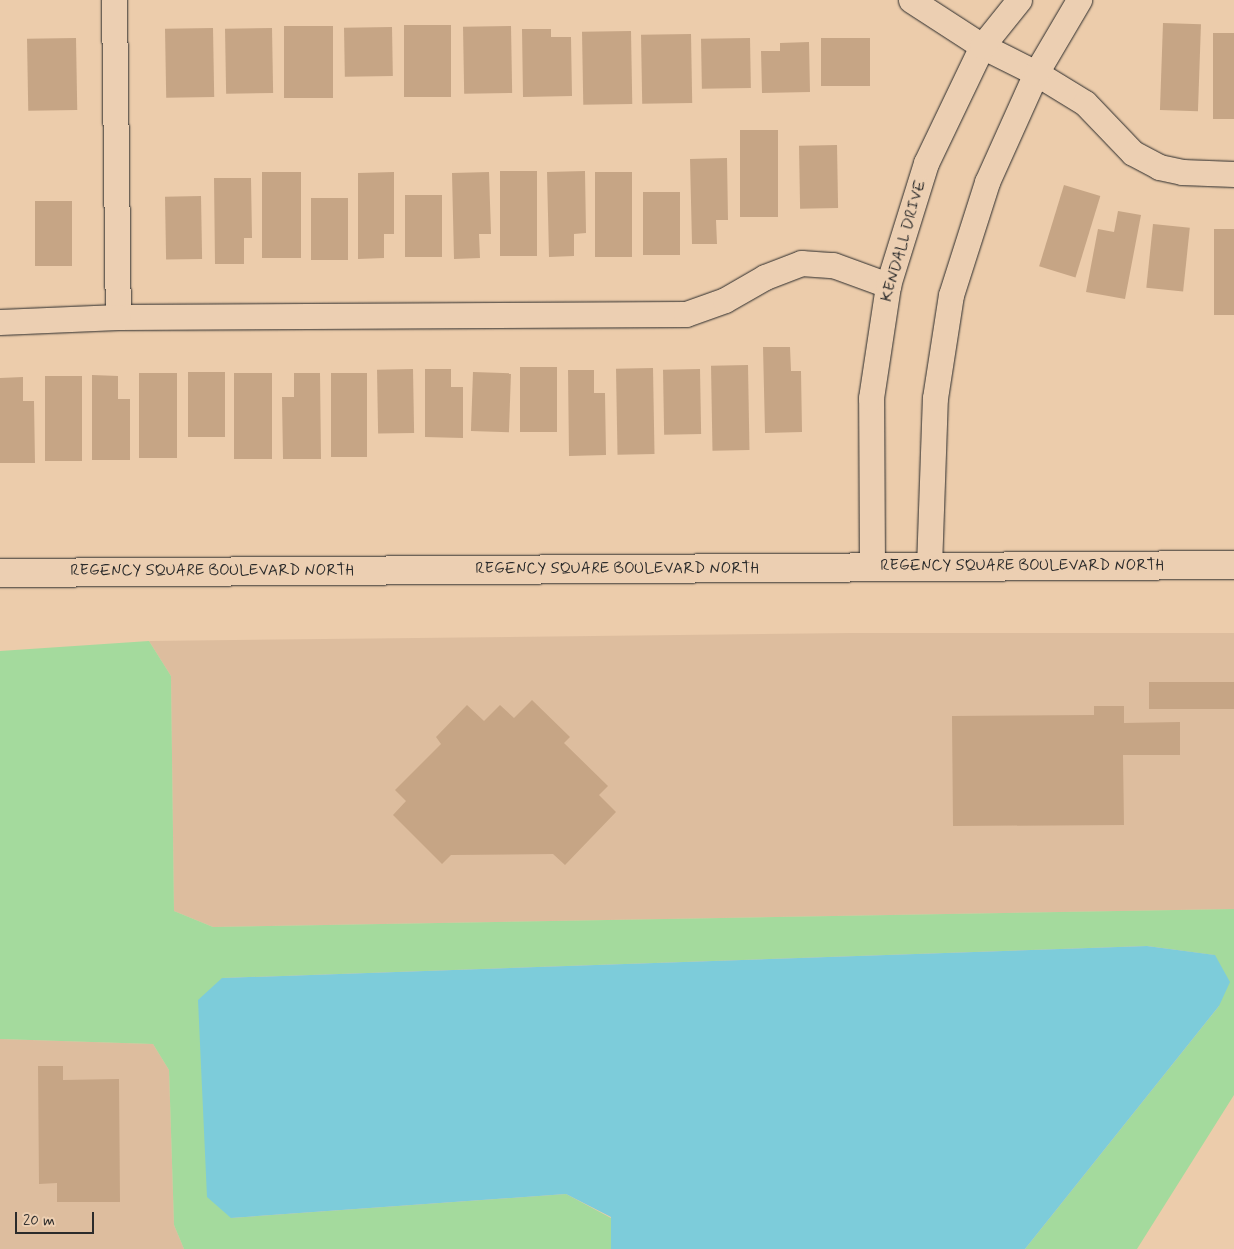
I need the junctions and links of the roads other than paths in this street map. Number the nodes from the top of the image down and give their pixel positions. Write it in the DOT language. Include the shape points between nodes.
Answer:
graph roads {
  1 [pos="114,0"];
  2 [pos="911,0"];
  3 [pos="1019,0"];
  4 [pos="1078,0"];
  5 [pos="982,46"];
  6 [pos="1036,73"];
  7 [pos="1234,174"];
  8 [pos="888,285"];
  9 [pos="118,317"];
  10 [pos="0,322"];
  11 [pos="1234,565"];
  12 [pos="872,567"];
  13 [pos="930,567"];
  14 [pos="0,573"];
  1 -- 9 [label="street"];
  2 -- 5 [label="street"];
  3 -- 5 [label="street, KENDALL DRIVE"];
  4 -- 6 [label="street"];
  5 -- 6 [label="street"];
  5 -- 8 [label="street, KENDALL DRIVE" via="926,163"];
  6 -- 7 [label="street" via="1085,103 1133,152 1159,167 1182,172"];
  6 -- 13 [label="street" via="987,182 951,295 935,398"];
  8 -- 9 [label="street" via="833,265 801,262 764,277 726,300 686,314"];
  8 -- 12 [label="street, KENDALL DRIVE" via="871,398"];
  9 -- 10 [label="street"];
  11 -- 13 [label="street, REGENCY SQUARE BOULEVARD NORTH"];
  12 -- 13 [label="street, REGENCY SQUARE BOULEVARD NORTH"];
  12 -- 14 [label="street, REGENCY SQUARE BOULEVARD NORTH"];
}
